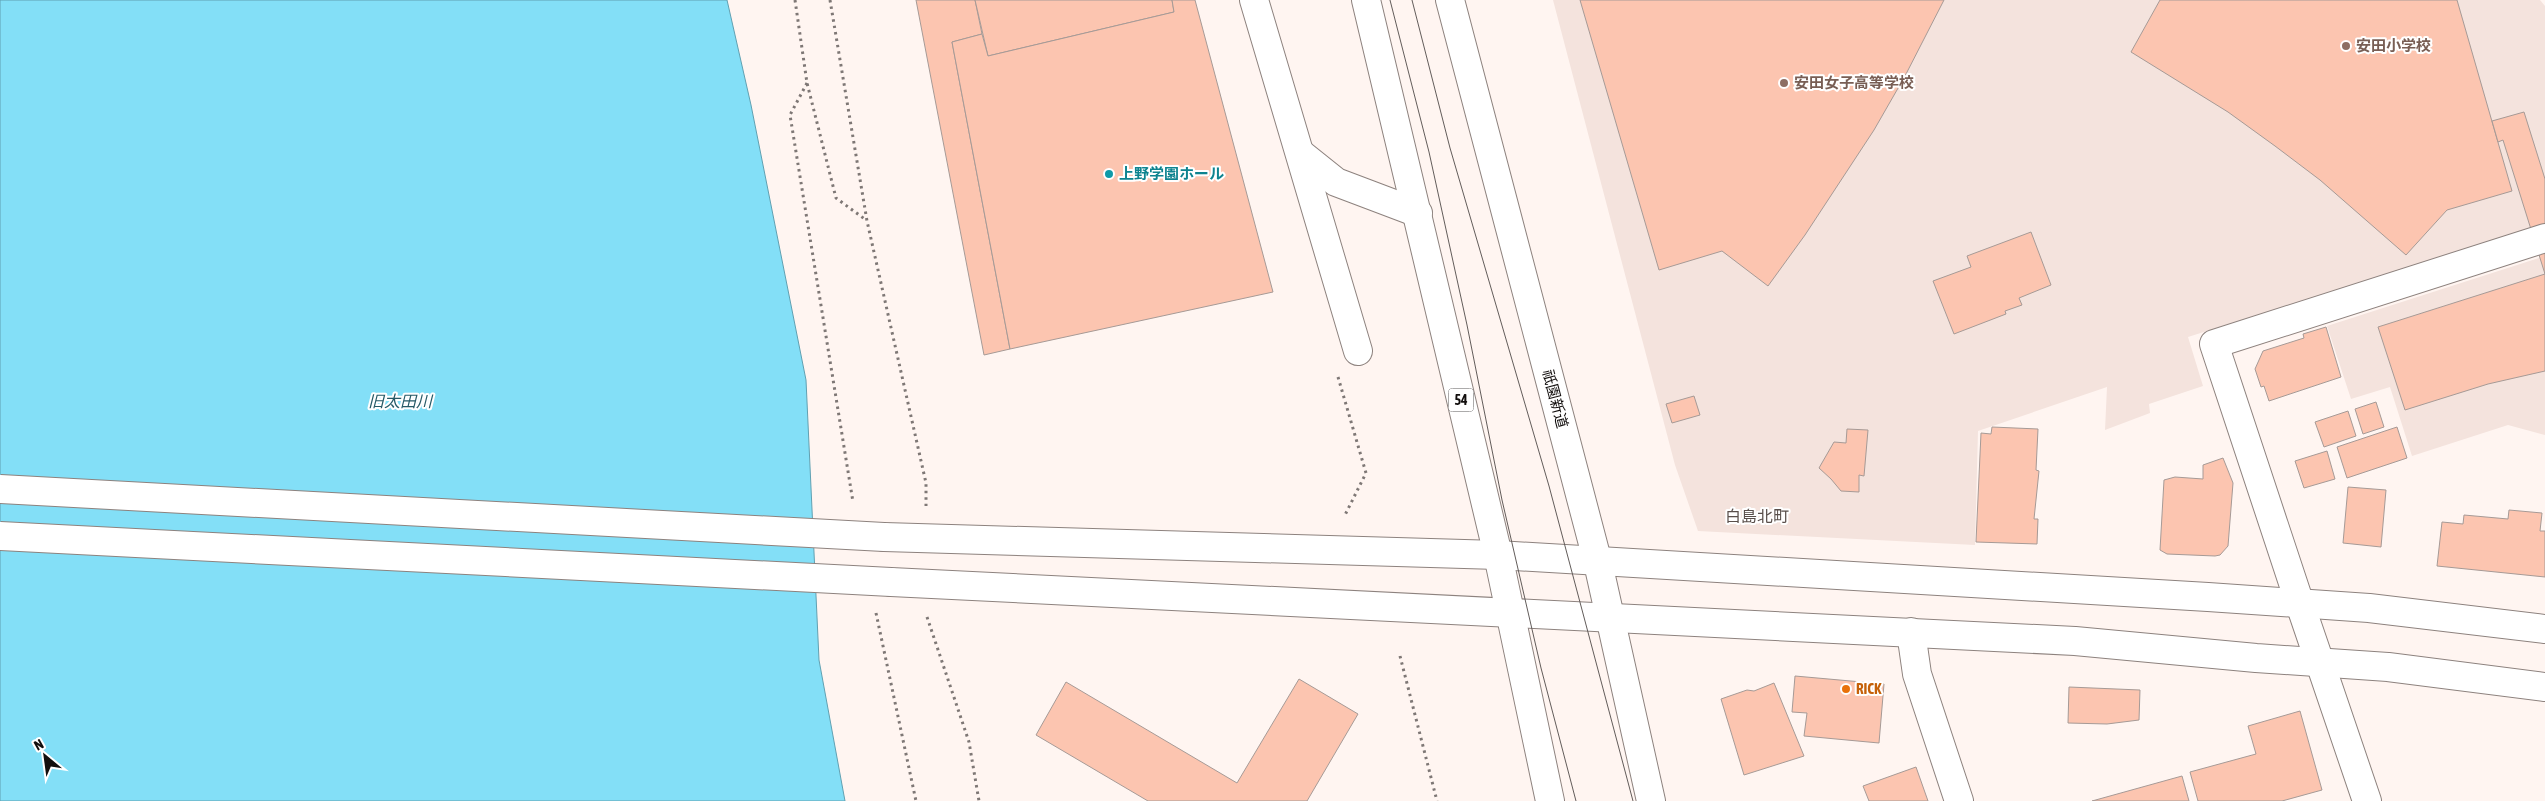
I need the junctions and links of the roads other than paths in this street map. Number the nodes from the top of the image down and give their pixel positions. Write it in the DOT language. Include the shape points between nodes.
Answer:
graph roads {
  1 [pos="1254,0"];
  2 [pos="1366,0"];
  3 [pos="1450,0"];
  4 [pos="1301,154"];
  5 [pos="1418,213"];
  6 [pos="2545,238"];
  7 [pos="1358,350"];
  8 [pos="0,489"];
  9 [pos="0,536"];
  10 [pos="1498,556"];
  11 [pos="1598,563"];
  12 [pos="2300,604"];
  13 [pos="1508,612"];
  14 [pos="1610,619"];
  15 [pos="2545,629"];
  16 [pos="1911,632"];
  17 [pos="2320,662"];
  18 [pos="2545,687"];
  19 [pos="1550,801"];
  20 [pos="1651,801"];
  21 [pos="1959,801"];
  22 [pos="2368,801"];
  1 -- 4 [label="main road"];
  2 -- 5 [label="main road, 54"];
  3 -- 11 [label="main road, 祇園新道"];
  4 -- 5 [label="main road" via="1336,182"];
  4 -- 7 [label="main road"];
  5 -- 10 [label="main road, 54"];
  6 -- 12 [label="main road" via="2214,344"];
  8 -- 10 [label="main road, bridge" via="884,537"];
  9 -- 13 [label="main road, bridge"];
  10 -- 11 [label="main road"];
  10 -- 13 [label="main road, 54"];
  11 -- 12 [label="main road"];
  11 -- 14 [label="main road, 祇園新道"];
  12 -- 15 [label="main road" via="2368,608"];
  12 -- 17 [label="main road"];
  13 -- 14 [label="main road"];
  13 -- 19 [label="main road, 54"];
  14 -- 16 [label="main road"];
  14 -- 20 [label="main road, 祇園新道"];
  16 -- 17 [label="main road" via="2075,641"];
  16 -- 21 [label="main road" via="1917,674"];
  17 -- 18 [label="main road" via="2388,667"];
  17 -- 22 [label="main road"];
}
